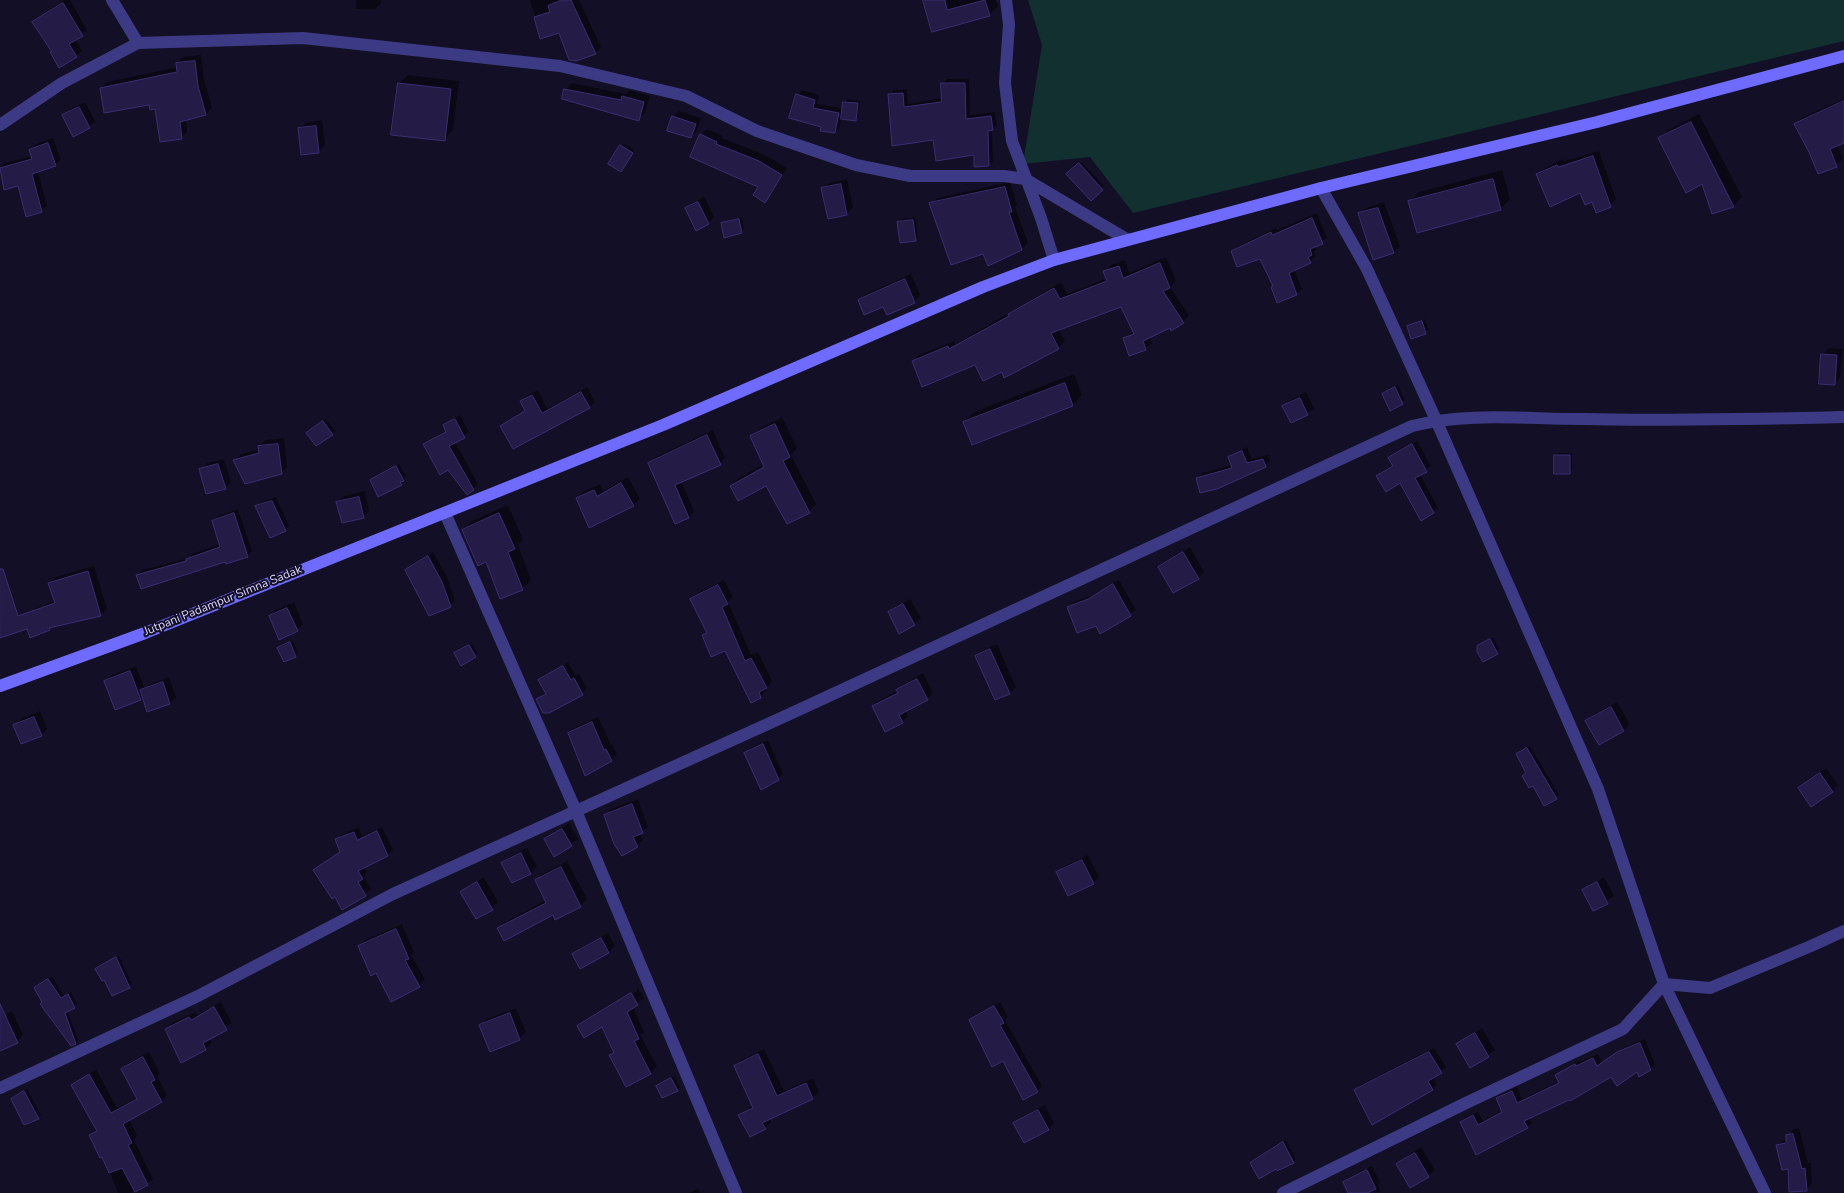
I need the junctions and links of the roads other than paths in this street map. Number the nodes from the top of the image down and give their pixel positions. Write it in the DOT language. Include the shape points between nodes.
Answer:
graph roads {
  1 [pos="112,0"];
  2 [pos="1006,0"];
  3 [pos="138,43"];
  4 [pos="1844,56"];
  5 [pos="0,125"];
  6 [pos="1025,180"];
  7 [pos="1321,188"];
  8 [pos="1128,240"];
  9 [pos="1054,260"];
  10 [pos="1844,417"];
  11 [pos="1436,420"];
  12 [pos="445,513"];
  13 [pos="0,686"];
  14 [pos="576,811"];
  15 [pos="1844,930"];
  16 [pos="1664,984"];
  17 [pos="0,1088"];
  18 [pos="736,1193"];
  19 [pos="1283,1193"];
  20 [pos="1765,1193"];
  1 -- 3 [label="street"];
  2 -- 6 [label="street" via="1009,24 1005,83 1012,141"];
  3 -- 5 [label="street" via="62,83"];
  3 -- 6 [label="street" via="303,38 560,66 686,96 757,131 856,165 910,176 1004,176"];
  4 -- 7 [label="street, Jutpani Padampur Simna Sadak" via="1596,122"];
  6 -- 8 [label="street"];
  6 -- 9 [label="street"];
  7 -- 8 [label="street, Jutpani Padampur Simna Sadak"];
  7 -- 11 [label="street" via="1366,269"];
  8 -- 9 [label="street, Jutpani Padampur Simna Sadak"];
  9 -- 12 [label="street, Jutpani Padampur Simna Sadak"];
  10 -- 11 [label="street" via="1581,420 1478,416"];
  11 -- 14 [label="street" via="1412,426"];
  11 -- 16 [label="street" via="1598,789"];
  12 -- 13 [label="street, Jutpani Padampur Simna Sadak" via="144,633"];
  12 -- 14 [label="street"];
  14 -- 17 [label="street" via="393,894 196,997"];
  14 -- 18 [label="street"];
  15 -- 16 [label="street" via="1710,988"];
  16 -- 19 [label="street" via="1623,1029"];
  16 -- 20 [label="street"];
}
